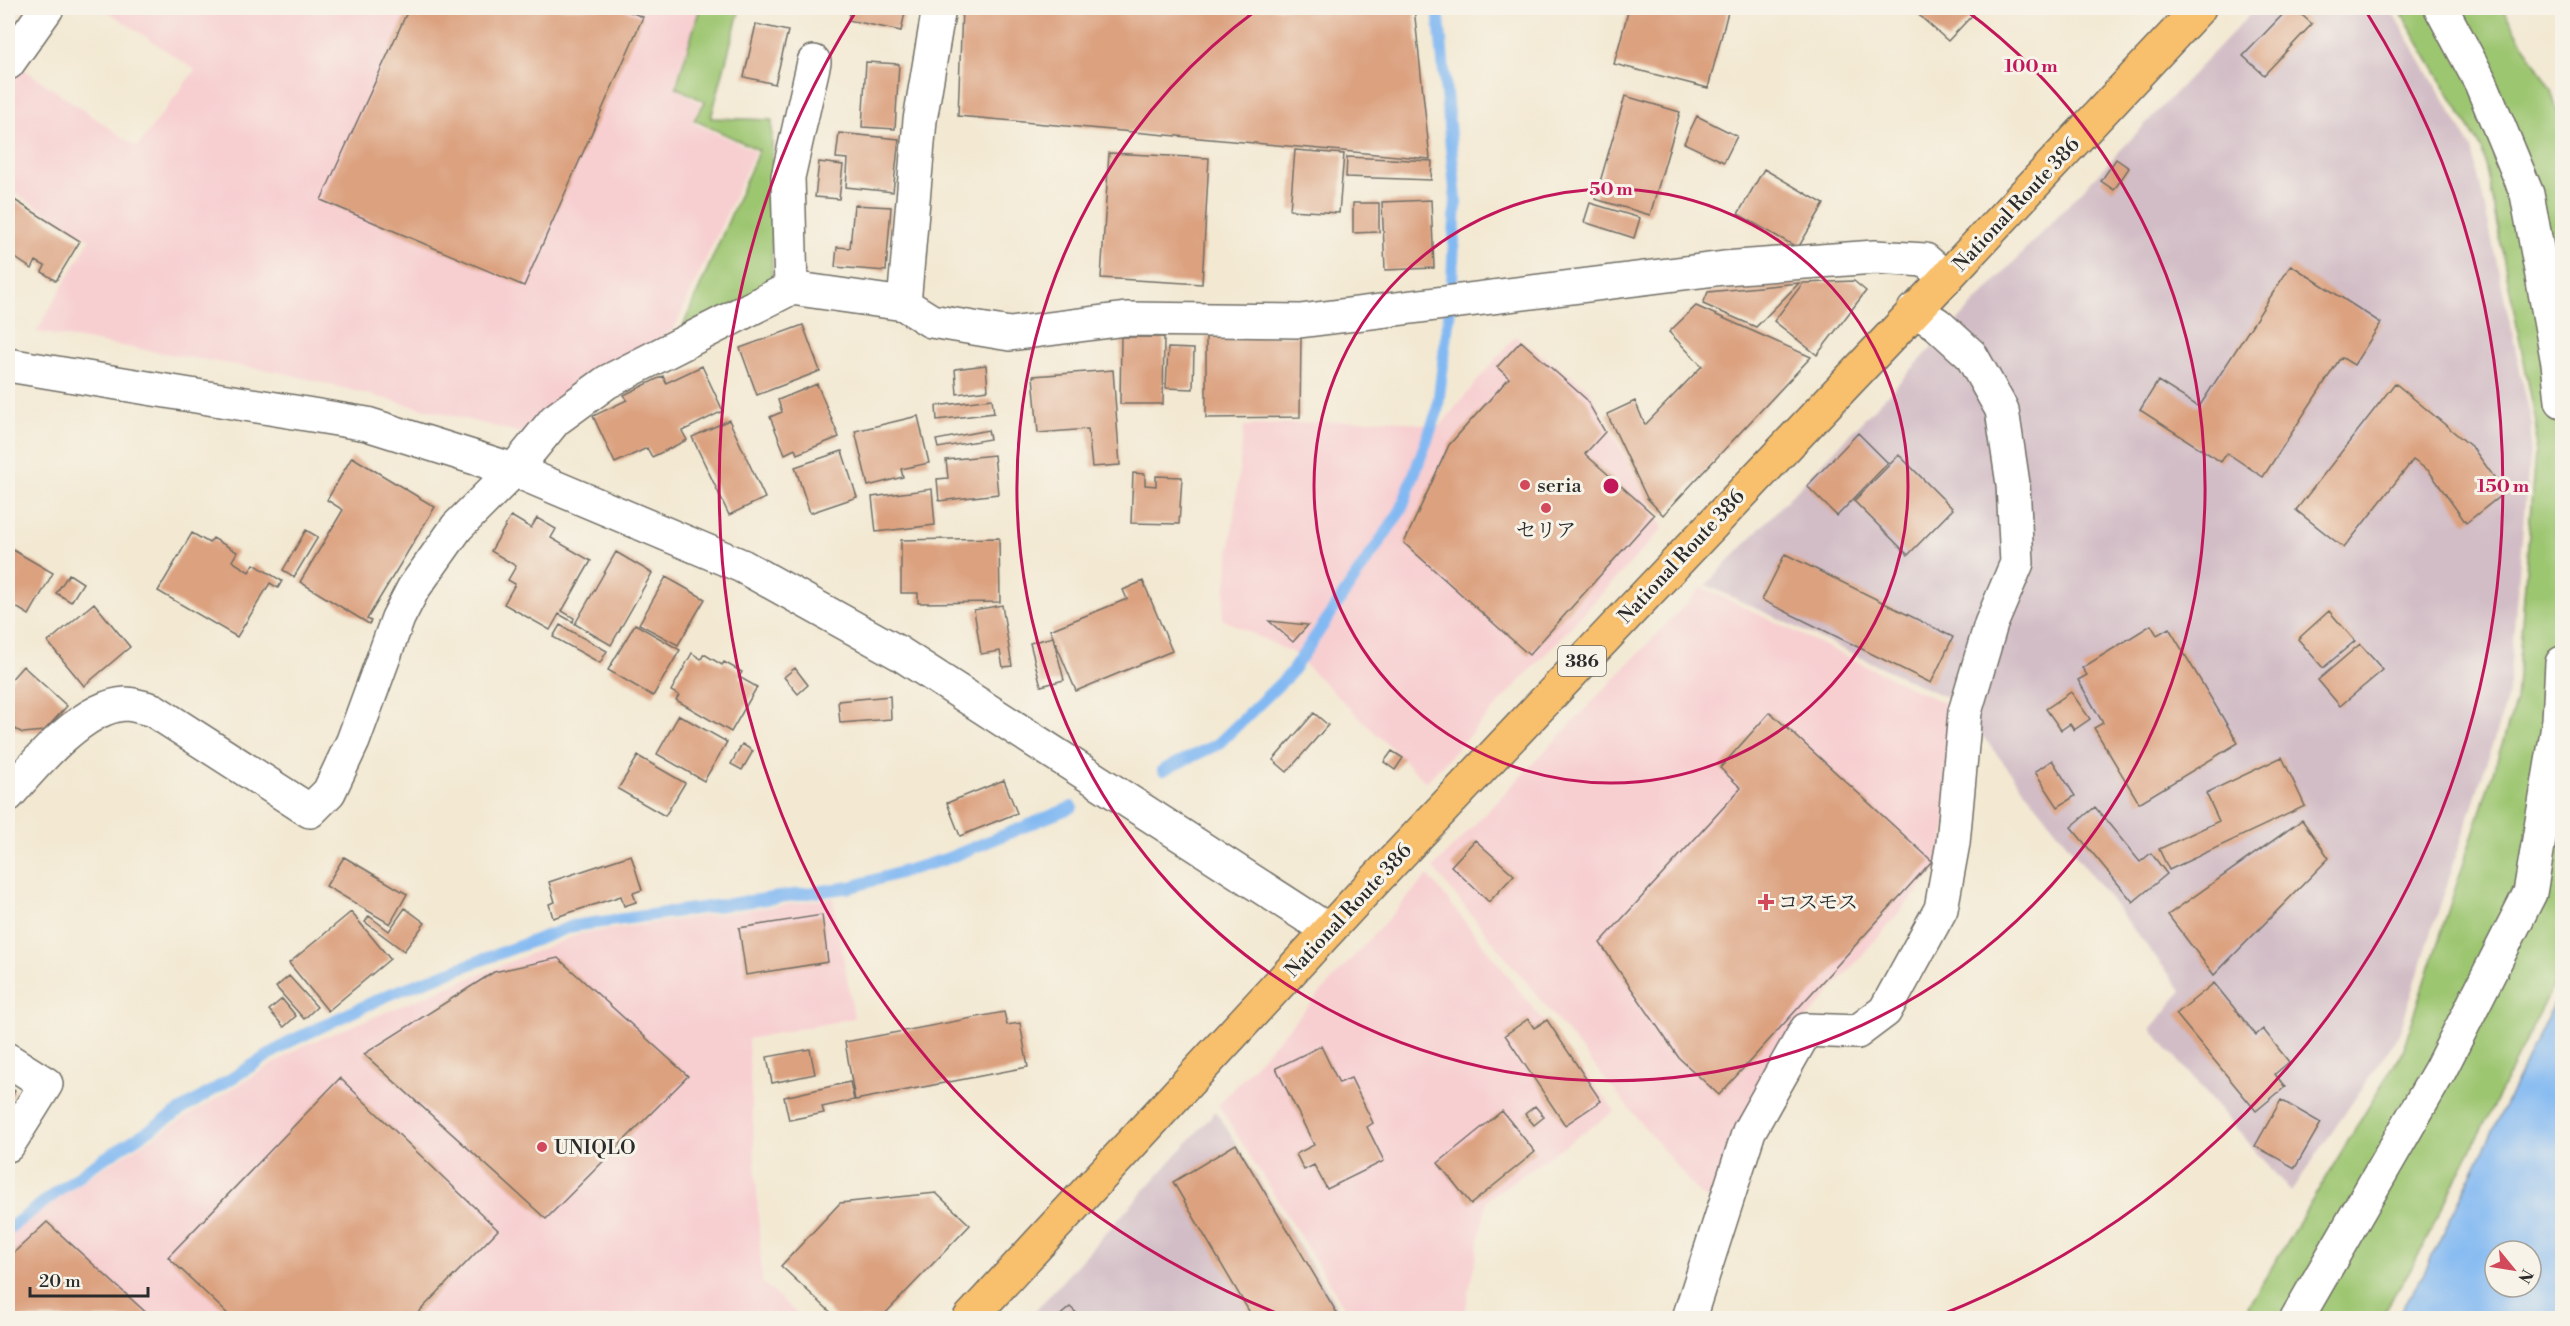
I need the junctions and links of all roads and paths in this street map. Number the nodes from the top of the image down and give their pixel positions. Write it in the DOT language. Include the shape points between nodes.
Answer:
graph roads {
  1 [pos="47,8"];
  2 [pos="939,8"];
  3 [pos="2199,8"];
  4 [pos="2441,8"];
  5 [pos="814,62"];
  6 [pos="8,63"];
  7 [pos="1946,278"];
  8 [pos="791,288"];
  9 [pos="904,304"];
  10 [pos="1914,310"];
  11 [pos="8,365"];
  12 [pos="2562,401"];
  13 [pos="514,470"];
  14 [pos="2562,663"];
  15 [pos="8,795"];
  16 [pos="2562,834"];
  17 [pos="2532,878"];
  18 [pos="1328,930"];
  19 [pos="8,1060"];
  20 [pos="8,1145"];
  21 [pos="970,1318"];
  22 [pos="1689,1318"];
  23 [pos="2296,1318"];
  1 -- 6 [label="street"];
  2 -- 9 [label="street" via="920,120"];
  3 -- 7 [label="highway, National Route 386 / 386"];
  4 -- 12 [label="street" via="2481,83 2527,194"];
  5 -- 8 [label="street" via="788,177"];
  7 -- 9 [label="street" via="1925,260 1875,256 1724,268 1300,321 1126,320 1010,333 931,321"];
  7 -- 10 [label="highway, National Route 386 / 386"];
  8 -- 9 [label="street"];
  8 -- 13 [label="street" via="607,382 555,420"];
  10 -- 18 [label="highway, National Route 386 / 386"];
  10 -- 22 [label="street" via="1937,324 1971,355 2002,410 2013,484 2017,562 1991,624 1965,712 1953,843 1941,909 1885,1011 1857,1032 1806,1030 1749,1131"];
  11 -- 13 [label="street" via="367,424"];
  13 -- 15 [label="street" via="457,527 413,589 398,618 353,741 329,792 309,812 153,710 125,704 96,713 48,750"];
  13 -- 18 [label="street" via="742,566 899,653"];
  14 -- 17 [label="street" via="2559,720"];
  16 -- 17 [label="street"];
  17 -- 23 [label="street" via="2530,893 2440,1070"];
  18 -- 21 [label="highway, National Route 386 / 386"];
  19 -- 20 [label="street" via="46,1084"];
}
